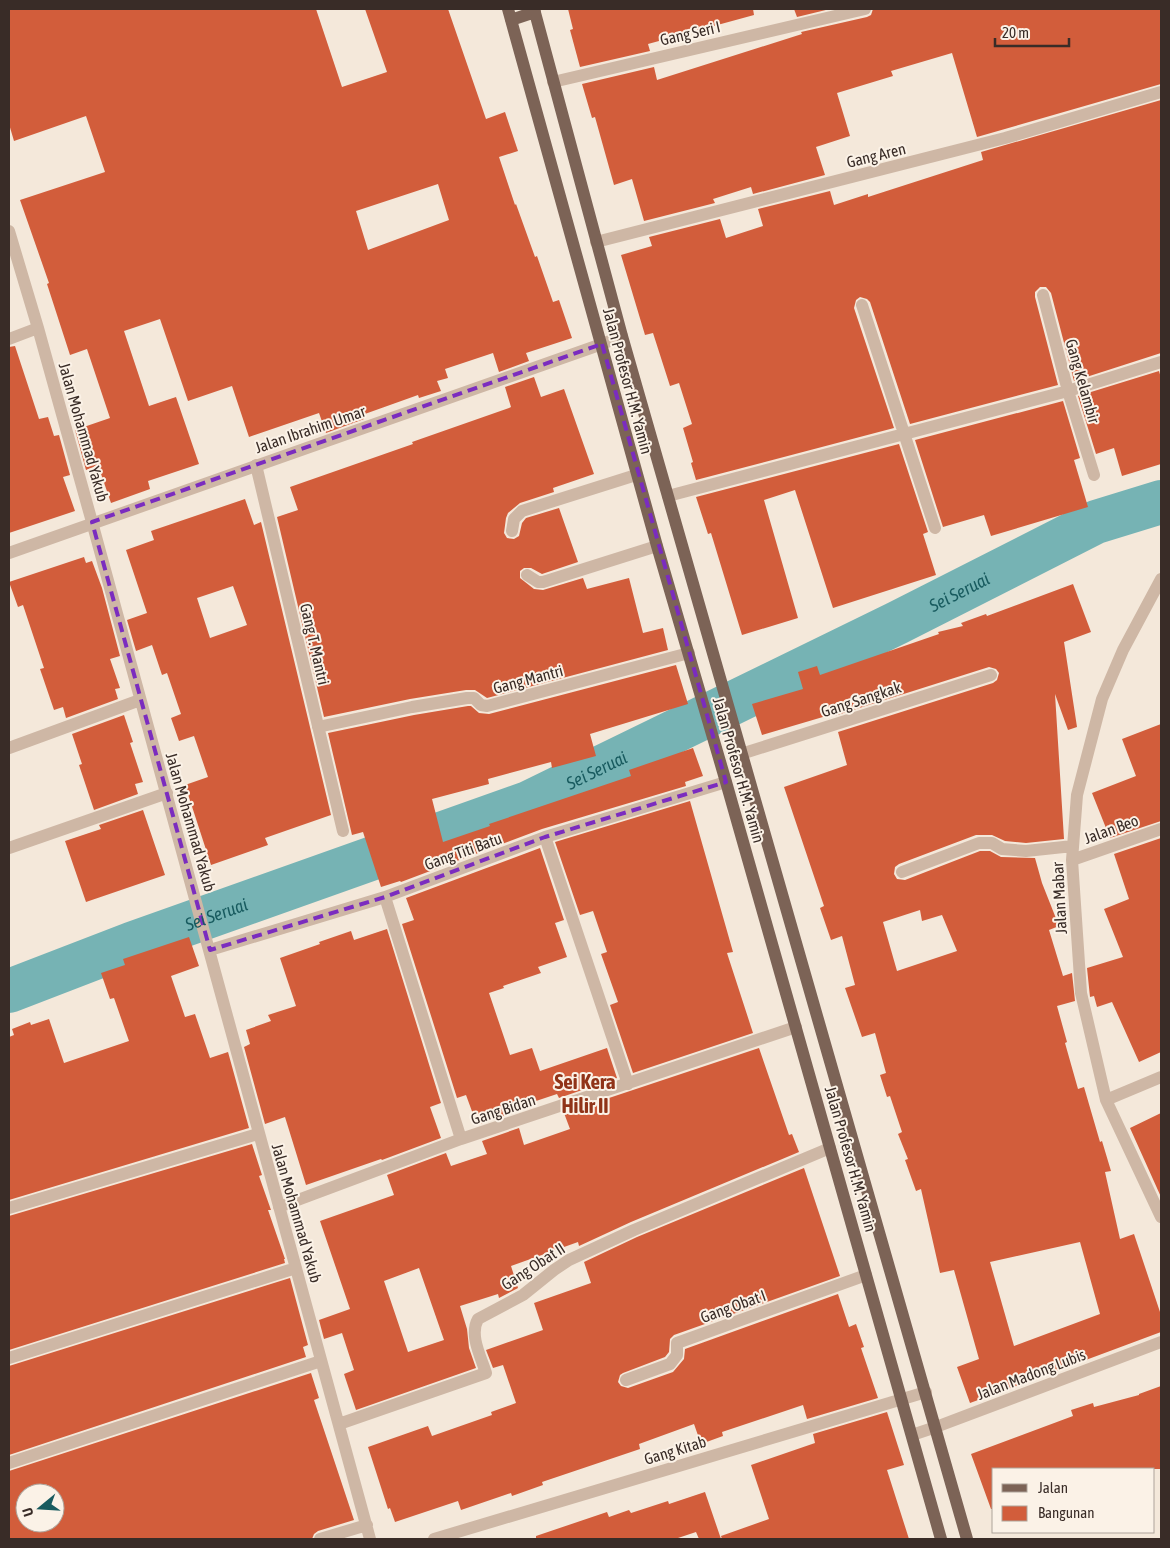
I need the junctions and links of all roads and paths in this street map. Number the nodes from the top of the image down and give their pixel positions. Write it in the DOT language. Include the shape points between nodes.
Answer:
graph roads {
  1 [pos="865,9"];
  2 [pos="535,11"];
  3 [pos="510,14"];
  4 [pos="553,82"];
  5 [pos="1161,92"];
  6 [pos="10,237"];
  7 [pos="596,242"];
  8 [pos="1043,294"];
  9 [pos="862,304"];
  10 [pos="38,328"];
  11 [pos="622,336"];
  12 [pos="9,338"];
  13 [pos="602,344"];
  14 [pos="1161,362"];
  15 [pos="1068,391"];
  16 [pos="903,433"];
  17 [pos="256,465"];
  18 [pos="636,475"];
  19 [pos="1094,475"];
  20 [pos="668,496"];
  21 [pos="92,522"];
  22 [pos="935,528"];
  23 [pos="512,532"];
  24 [pos="656,546"];
  25 [pos="9,553"];
  26 [pos="527,575"];
  27 [pos="1161,579"];
  28 [pos="1161,602"];
  29 [pos="1147,606"];
  30 [pos="689,653"];
  31 [pos="991,675"];
  32 [pos="140,700"];
  33 [pos="318,727"];
  34 [pos="9,748"];
  35 [pos="740,754"];
  36 [pos="726,782"];
  37 [pos="167,793"];
  38 [pos="1161,828"];
  39 [pos="343,831"];
  40 [pos="545,837"];
  41 [pos="1073,846"];
  42 [pos="9,848"];
  43 [pos="1072,860"];
  44 [pos="902,872"];
  45 [pos="385,897"];
  46 [pos="210,950"];
  47 [pos="796,1027"];
  48 [pos="1161,1076"];
  49 [pos="628,1084"];
  50 [pos="1106,1100"];
  51 [pos="258,1134"];
  52 [pos="461,1140"];
  53 [pos="830,1148"];
  54 [pos="279,1206"];
  55 [pos="9,1208"];
  56 [pos="1161,1217"];
  57 [pos="296,1268"];
  58 [pos="866,1275"];
  59 [pos="1161,1342"];
  60 [pos="9,1358"];
  61 [pos="321,1361"];
  62 [pos="626,1380"];
  63 [pos="926,1392"];
  64 [pos="900,1399"];
  65 [pos="339,1424"];
  66 [pos="936,1427"];
  67 [pos="912,1435"];
  68 [pos="9,1463"];
  69 [pos="367,1525"];
  70 [pos="320,1539"];
  71 [pos="370,1539"];
  72 [pos="434,1539"];
  73 [pos="941,1539"];
  74 [pos="967,1539"];
  1 -- 4 [label="street, Gang Seri I"];
  2 -- 3 [label="main road"];
  2 -- 4 [label="main road, Jalan Profesor H.M. Yamin"];
  3 -- 13 [label="main road, Jalan Profesor H.M. Yamin"];
  4 -- 7 [label="main road, Jalan Profesor H.M. Yamin"];
  5 -- 7 [label="street, Gang Aren" via="1005,138"];
  6 -- 10 [label="street, Jalan Mohammad Yakub"];
  7 -- 11 [label="main road, Jalan Profesor H.M. Yamin"];
  8 -- 15 [label="street, Gang Kelambir"];
  9 -- 16 [label="street"];
  10 -- 12 [label="street"];
  10 -- 21 [label="street, Jalan Mohammad Yakub"];
  11 -- 13 [label="street, Jalan Ibrahim Umar"];
  11 -- 20 [label="main road, Jalan Profesor H.M. Yamin"];
  13 -- 17 [label="street, Jalan Ibrahim Umar"];
  13 -- 18 [label="main road, Jalan Profesor H.M. Yamin"];
  14 -- 15 [label="street"];
  15 -- 16 [label="street"];
  15 -- 19 [label="street, Gang Kelambir"];
  16 -- 20 [label="street"];
  16 -- 22 [label="street"];
  17 -- 21 [label="street, Jalan Ibrahim Umar"];
  17 -- 33 [label="street, Gang T. Mantri"];
  18 -- 23 [label="street" via="522,511 514,519"];
  18 -- 24 [label="main road, Jalan Profesor H.M. Yamin"];
  20 -- 35 [label="main road, Jalan Profesor H.M. Yamin"];
  21 -- 25 [label="street, Jalan Ibrahim Umar"];
  21 -- 32 [label="street, Jalan Mohammad Yakub"];
  24 -- 26 [label="street" via="543,582"];
  24 -- 30 [label="main road, Jalan Profesor H.M. Yamin"];
  27 -- 29 [label="street, Jalan Mabar"];
  28 -- 29 [label="street"];
  29 -- 41 [label="street, Jalan Mabar" via="1102,699 1077,795"];
  30 -- 33 [label="street, Gang Mantri" via="487,706 474,698 467,698"];
  30 -- 36 [label="main road, Jalan Profesor H.M. Yamin"];
  31 -- 35 [label="street, Gang Sangkak"];
  32 -- 34 [label="street"];
  32 -- 37 [label="street, Jalan Mohammad Yakub"];
  33 -- 39 [label="street, Gang T. Mantri"];
  35 -- 63 [label="main road, Jalan Profesor H.M. Yamin"];
  36 -- 40 [label="street, Gang Titi Batu"];
  36 -- 47 [label="main road, Jalan Profesor H.M. Yamin"];
  37 -- 42 [label="street"];
  37 -- 46 [label="street, Jalan Mohammad Yakub"];
  38 -- 43 [label="street, Jalan Beo"];
  40 -- 45 [label="street, Gang Titi Batu"];
  40 -- 49 [label="street"];
  41 -- 43 [label="street, Jalan Mabar"];
  41 -- 44 [label="street" via="1026,851 979,843"];
  43 -- 50 [label="street, Jalan Mabar" via="1081,993"];
  45 -- 46 [label="street, Gang Titi Batu"];
  45 -- 52 [label="street"];
  46 -- 51 [label="street, Jalan Mohammad Yakub"];
  47 -- 49 [label="street, Gang Bidan"];
  47 -- 53 [label="main road, Jalan Profesor H.M. Yamin"];
  48 -- 50 [label="street"];
  49 -- 52 [label="street, Gang Bidan"];
  50 -- 56 [label="street, Jalan Mabar"];
  51 -- 54 [label="street, Jalan Mohammad Yakub"];
  51 -- 55 [label="street"];
  52 -- 54 [label="street, Gang Bidan"];
  53 -- 58 [label="main road, Jalan Profesor H.M. Yamin"];
  53 -- 65 [label="street, Gang Obat II" via="569,1260 523,1295 478,1319 474,1332 486,1373"];
  54 -- 57 [label="street, Jalan Mohammad Yakub"];
  57 -- 60 [label="street"];
  57 -- 61 [label="street, Jalan Mohammad Yakub"];
  58 -- 62 [label="street, Gang Obat I" via="677,1343 677,1355 670,1364"];
  58 -- 64 [label="main road, Jalan Profesor H.M. Yamin"];
  59 -- 66 [label="street, Jalan Madong Lubis"];
  61 -- 65 [label="street, Jalan Mohammad Yakub"];
  61 -- 68 [label="street"];
  63 -- 64 [label="street, Gang Kitab"];
  63 -- 66 [label="main road, Jalan Profesor H.M. Yamin"];
  64 -- 67 [label="main road, Jalan Profesor H.M. Yamin"];
  64 -- 72 [label="street, Gang Kitab"];
  65 -- 69 [label="street, Jalan Mohammad Yakub"];
  66 -- 67 [label="street, Jalan Madong Lubis"];
  66 -- 74 [label="main road, Jalan Profesor H.M. Yamin"];
  67 -- 73 [label="main road, Jalan Profesor H.M. Yamin"];
  69 -- 70 [label="street"];
  69 -- 71 [label="street, Jalan Mohammad Yakub"];
}
